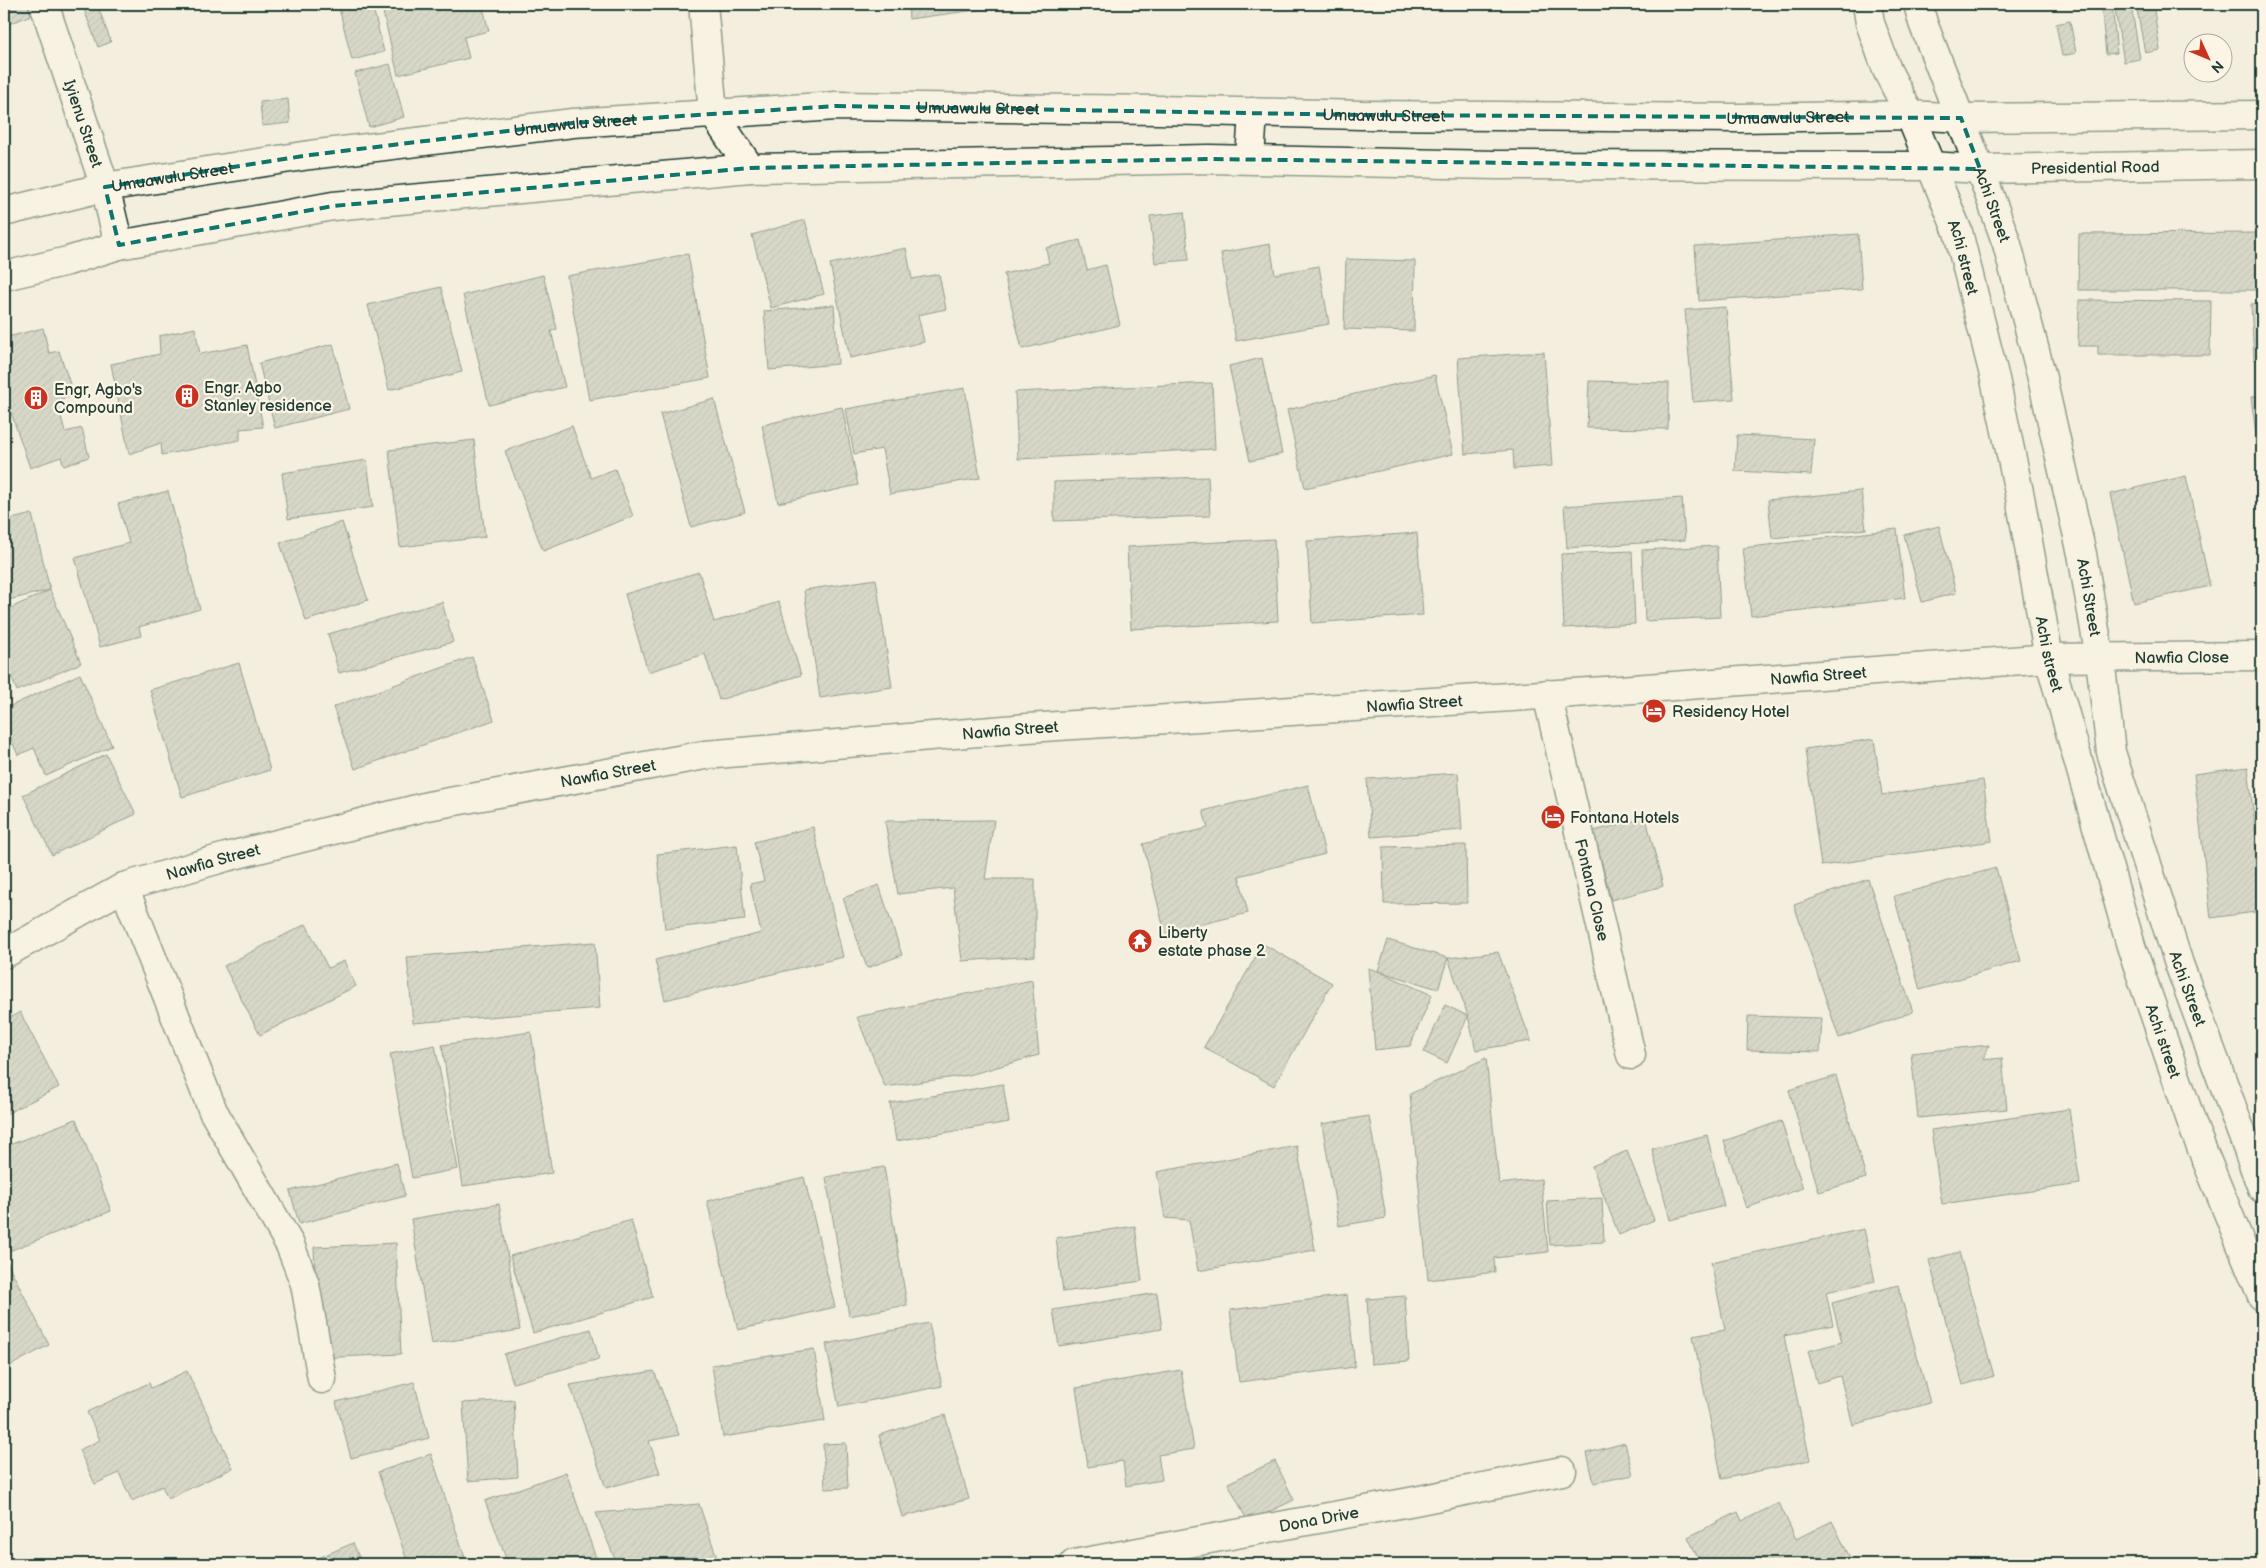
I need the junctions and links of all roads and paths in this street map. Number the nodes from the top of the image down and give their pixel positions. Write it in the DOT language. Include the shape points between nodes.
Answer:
graph roads {
  1 [pos="44,4"];
  2 [pos="703,4"];
  3 [pos="1867,4"];
  4 [pos="1918,4"];
  5 [pos="1253,112"];
  6 [pos="712,113"];
  7 [pos="1910,115"];
  8 [pos="2262,115"];
  9 [pos="1961,118"];
  10 [pos="1250,159"];
  11 [pos="2262,164"];
  12 [pos="1930,166"];
  13 [pos="750,168"];
  14 [pos="1980,169"];
  15 [pos="105,187"];
  16 [pos="4,212"];
  17 [pos="119,245"];
  18 [pos="4,276"];
  19 [pos="2262,656"];
  20 [pos="2049,658"];
  21 [pos="2100,659"];
  22 [pos="1546,694"];
  23 [pos="124,887"];
  24 [pos="4,954"];
  25 [pos="1631,1055"];
  26 [pos="2262,1188"];
  27 [pos="2262,1296"];
  28 [pos="322,1379"];
  29 [pos="1562,1471"];
  30 [pos="1074,1564"];
  1 -- 15 [label="street, Iyienu Street"];
  2 -- 6 [label="street"];
  3 -- 7 [label="street, Achi street" via="1870,23 1887,70"];
  4 -- 9 [label="street, Achi Street"];
  5 -- 6 [label="street, Umuawulu Street" via="836,106"];
  5 -- 7 [label="street, Umuawulu Street" via="1739,118"];
  5 -- 10 [label="street"];
  6 -- 13 [label="street"];
  6 -- 15 [label="street, Umuawulu Street" via="573,123 310,155"];
  7 -- 9 [label="street, Umuawulu Street"];
  7 -- 12 [label="street, Achi street"];
  8 -- 9 [label="street"];
  9 -- 14 [label="street, Achi Street"];
  10 -- 12 [label="street" via="1496,165"];
  10 -- 13 [label="street"];
  11 -- 14 [label="street, Presidential Road"];
  12 -- 14 [label="street, Presidential Road"];
  12 -- 20 [label="street, Achi street" via="1958,232 1995,379"];
  13 -- 17 [label="street" via="333,206"];
  14 -- 21 [label="street, Achi Street" via="2007,244 2041,374 2082,554"];
  15 -- 16 [label="street, Umuawulu Street"];
  15 -- 17 [label="street, Iyienu Street"];
  17 -- 18 [label="street"];
  19 -- 21 [label="street, Nawfia Close"];
  20 -- 21 [label="street, Nawfia Close"];
  20 -- 22 [label="street, Nawfia Street"];
  20 -- 27 [label="street, Achi street" via="2131,946 2194,1132"];
  21 -- 26 [label="street, Achi Street" via="2112,752 2179,964"];
  22 -- 23 [label="street, Nawfia Street" via="1027,728 705,755 428,806 226,857"];
  22 -- 25 [label="street, Fontana Close"];
  23 -- 24 [label="street, Nawfia Street"];
  23 -- 28 [label="street" via="213,1111 290,1245 305,1284"];
  29 -- 30 [label="street, Dona Drive"];
}
